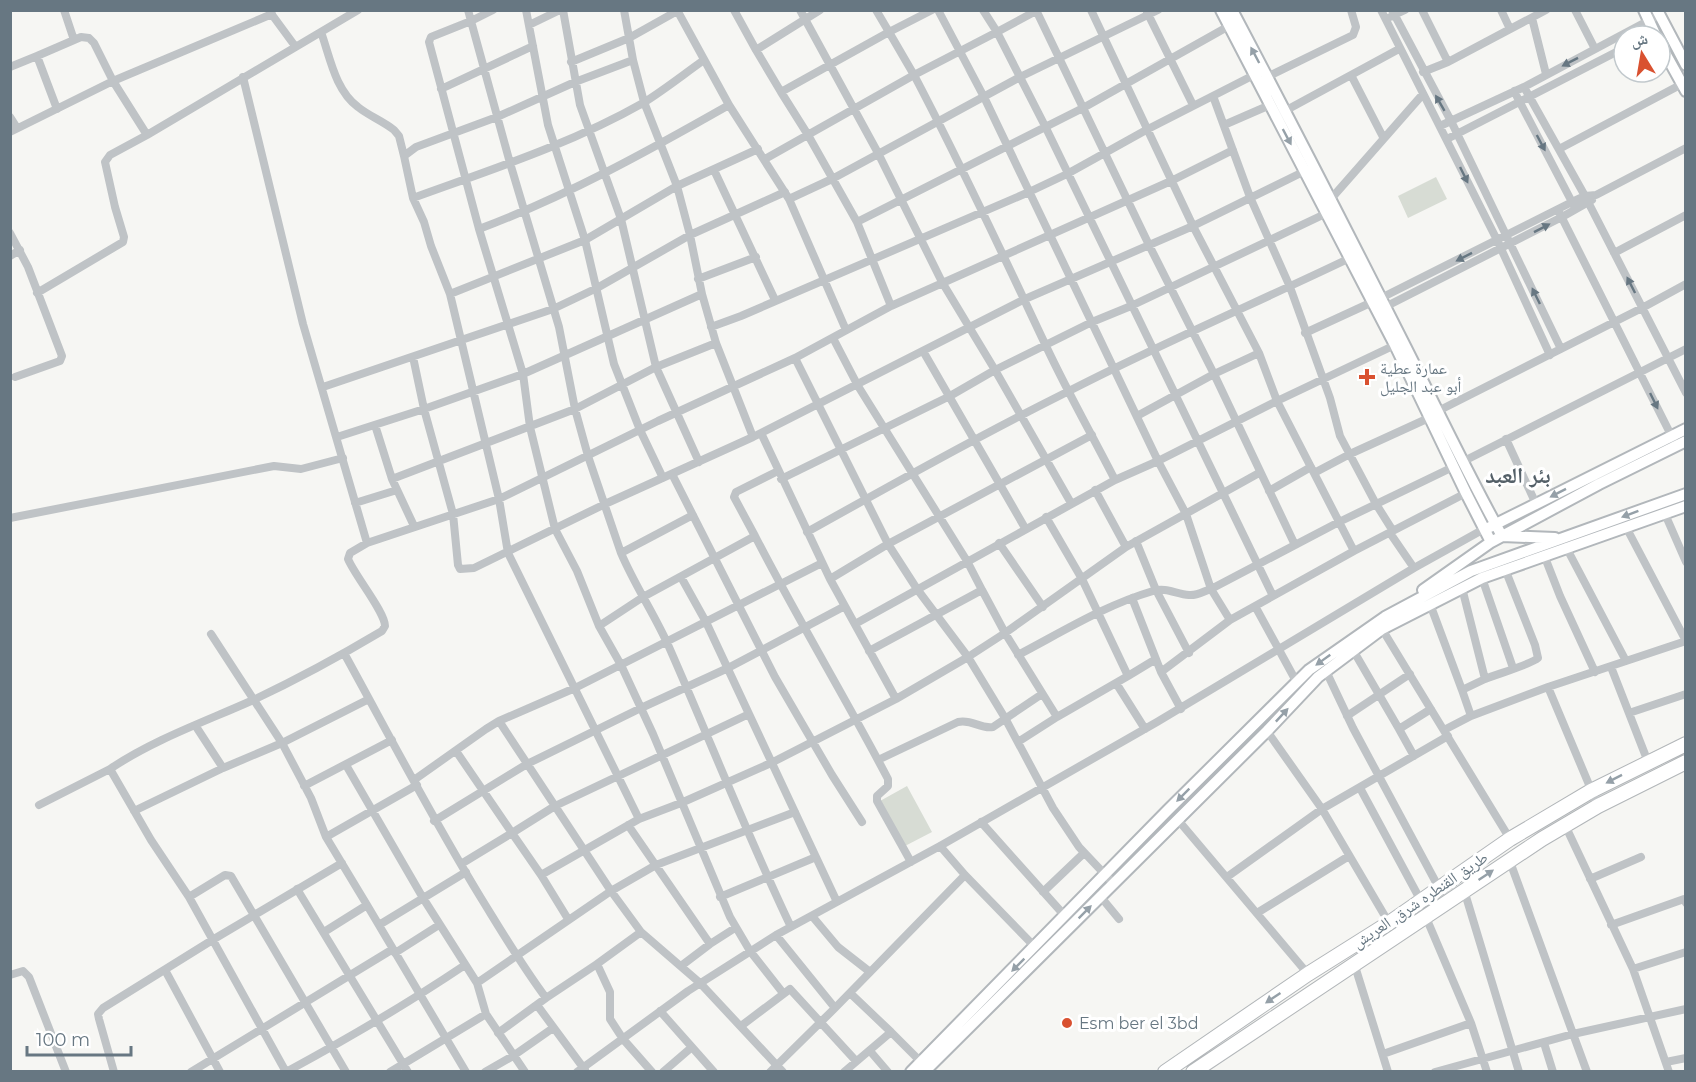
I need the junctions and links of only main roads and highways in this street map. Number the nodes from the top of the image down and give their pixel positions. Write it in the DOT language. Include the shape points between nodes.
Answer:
graph roads {
  1 [pos="1221,10"];
  2 [pos="1232,10"];
  3 [pos="1658,13"];
  4 [pos="1686,65"];
  5 [pos="1672,66"];
  6 [pos="1684,88"];
  7 [pos="1277,110"];
  8 [pos="1379,305"];
  9 [pos="1434,414"];
  10 [pos="1686,429"];
  11 [pos="1678,441"];
  12 [pos="1458,464"];
  13 [pos="1596,480"];
  14 [pos="1686,494"];
  15 [pos="1686,506"];
  16 [pos="1495,524"];
  17 [pos="1484,529"];
  18 [pos="1502,536"];
  19 [pos="1491,542"];
  20 [pos="1565,543"];
  21 [pos="1511,564"];
  22 [pos="1385,617"];
  23 [pos="1686,744"];
  24 [pos="1685,763"];
  25 [pos="1108,879"];
  26 [pos="968,1022"];
  27 [pos="923,1067"];
  28 [pos="911,1071"];
  29 [pos="1165,1071"];
  30 [pos="1193,1071"];
  1 -- 7 [label="main road"];
  7 -- 2 [label="main road, one-way" via="1267,77"];
  3 -- 4 [label="main road"];
  5 -- 6 [label="main road"];
  7 -- 8 [label="main road, one-way" via="1350,258"];
  7 -- 8 [label="main road" via="1330,200"];
  8 -- 9 [label="main road"];
  8 -- 9 [label="main road" via="1395,345"];
  9 -- 12 [label="main road"];
  10 -- 11 [label="main road"];
  11 -- 13 [label="main road"];
  12 -- 16 [label="main road"];
  12 -- 17 [label="main road" via="1466,494"];
  13 -- 16 [label="main road, one-way"];
  13 -- 18 [label="main road"];
  14 -- 20 [label="main road, one-way"];
  15 -- 20 [label="main road"];
  16 -- 17 [label="main road"];
  16 -- 18 [label="main road"];
  17 -- 19 [label="main road"];
  18 -- 19 [label="main road"];
  18 -- 20 [label="main road"];
  19 -- 22 [label="main road"];
  20 -- 21 [label="main road"];
  20 -- 21 [label="main road" via="1544,555"];
  21 -- 22 [label="main road" via="1471,571"];
  25 -- 21 [label="main road, one-way" via="1178,820 1326,671 1382,629"];
  22 -- 25 [label="main road, one-way" via="1296,681"];
  23 -- 29 [label="highway, طريق القنطره شرق, العريش, one-way" via="1591,791 1510,839"];
  30 -- 24 [label="highway, طريق القنطره شرق, العريش, one-way" via="1509,859 1598,806"];
  25 -- 26 [label="main road, one-way" via="1065,916"];
  26 -- 25 [label="main road, one-way" via="1100,896"];
  26 -- 27 [label="main road"];
  27 -- 28 [label="main road"];
}
